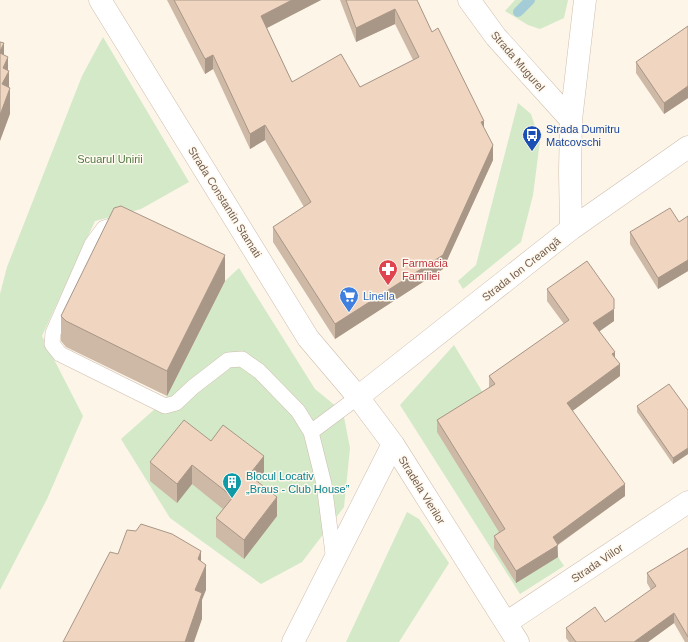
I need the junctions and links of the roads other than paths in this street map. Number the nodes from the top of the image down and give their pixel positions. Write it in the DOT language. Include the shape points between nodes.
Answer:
graph roads {
  1 [pos="100,0"];
  2 [pos="469,0"];
  3 [pos="586,0"];
  4 [pos="571,120"];
  5 [pos="688,147"];
  6 [pos="136,228"];
  7 [pos="571,230"];
  8 [pos="358,397"];
  9 [pos="311,432"];
  10 [pos="393,444"];
  11 [pos="688,502"];
  12 [pos="334,561"];
  13 [pos="506,623"];
  14 [pos="293,642"];
  15 [pos="518,642"];
  1 -- 8 [label="street, Strada Constantin Stamati" via="308,338"];
  2 -- 4 [label="street, Strada Mugurel" via="496,37"];
  3 -- 4 [label="street"];
  4 -- 7 [label="street"];
  5 -- 7 [label="street, Strada Ion Creangă"];
  6 -- 9 [label="lane" via="122,222 104,228 92,244 53,333 52,344 60,354 165,406 176,403 228,360 242,359 259,370 298,411"];
  7 -- 8 [label="street, Strada Ion Creangă"];
  8 -- 9 [label="lane"];
  8 -- 10 [label="street, Strada Constantin Stamati"];
  9 -- 12 [label="lane" via="324,484"];
  10 -- 12 [label="street, Stradela Vierilor"];
  10 -- 13 [label="street, Stradela Vierilor"];
  11 -- 13 [label="street, Strada Viilor"];
  12 -- 14 [label="street, Stradela Vierilor"];
  13 -- 15 [label="street, Stradela Vierilor"];
}
